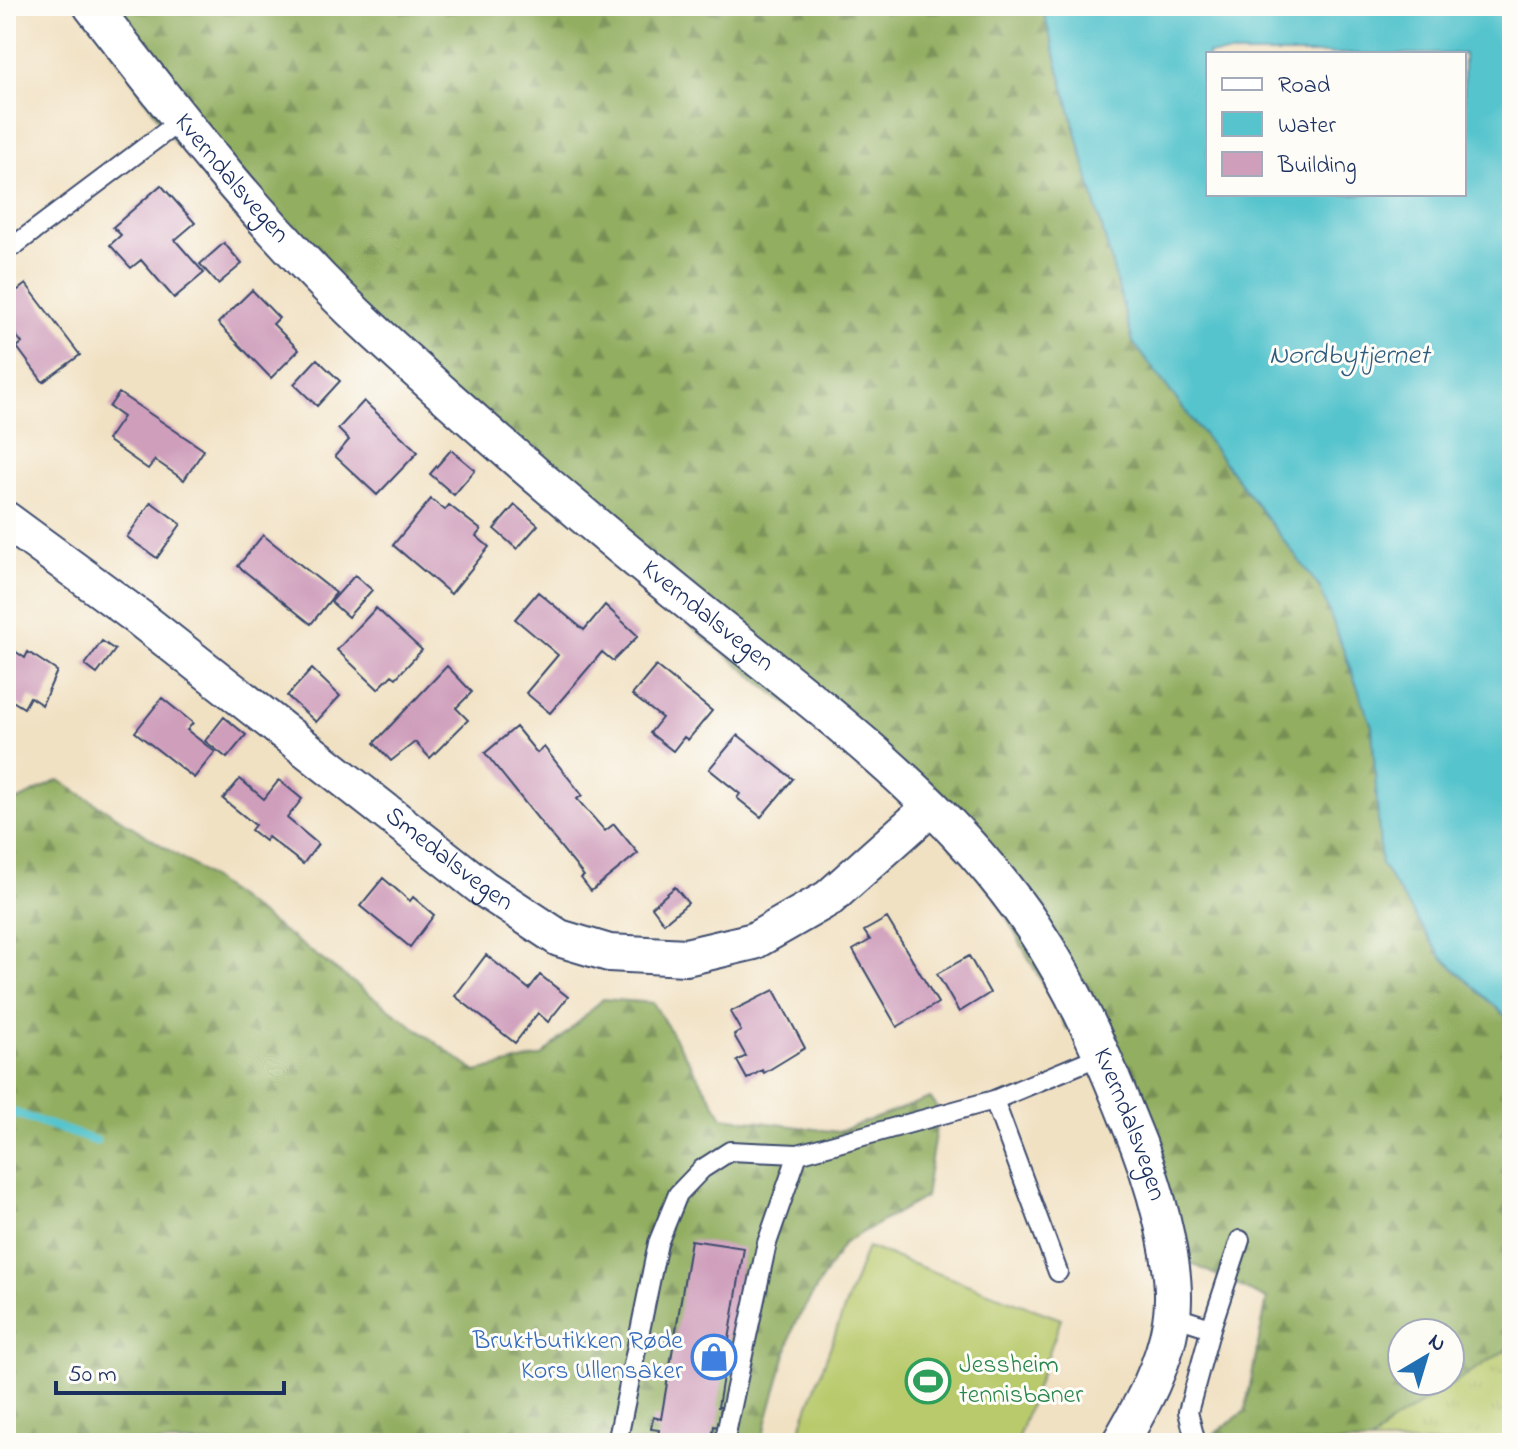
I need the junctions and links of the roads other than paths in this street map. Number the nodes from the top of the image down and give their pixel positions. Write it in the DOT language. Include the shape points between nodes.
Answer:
graph roads {
  1 [pos="92,6"];
  2 [pos="180,121"];
  3 [pos="15,245"];
  4 [pos="9,527"];
  5 [pos="930,808"];
  6 [pos="1102,1055"];
  7 [pos="994,1100"];
  8 [pos="798,1154"];
  9 [pos="1240,1240"];
  10 [pos="1058,1272"];
  11 [pos="1173,1316"];
  12 [pos="1211,1328"];
  13 [pos="617,1443"];
  14 [pos="724,1443"];
  15 [pos="1120,1443"];
  16 [pos="1196,1443"];
  1 -- 2 [label="street, Kverndalsvegen"];
  2 -- 3 [label="lane"];
  2 -- 5 [label="street, Kverndalsvegen" via="255,209 372,329 513,456 808,699"];
  4 -- 5 [label="street, Smedalsvegen" via="150,626 483,888 559,938 609,953 686,957 754,941 829,898"];
  5 -- 6 [label="street, Kverndalsvegen" via="1031,924"];
  6 -- 7 [label="lane"];
  6 -- 11 [label="street, Kverndalsvegen" via="1145,1159 1166,1238"];
  7 -- 8 [label="lane"];
  7 -- 10 [label="lane"];
  8 -- 13 [label="lane" via="730,1151 678,1194 658,1243"];
  8 -- 14 [label="lane" via="767,1243"];
  9 -- 12 [label="lane"];
  11 -- 12 [label="lane"];
  11 -- 15 [label="street" via="1155,1376"];
  12 -- 16 [label="lane" via="1188,1412"];
}
